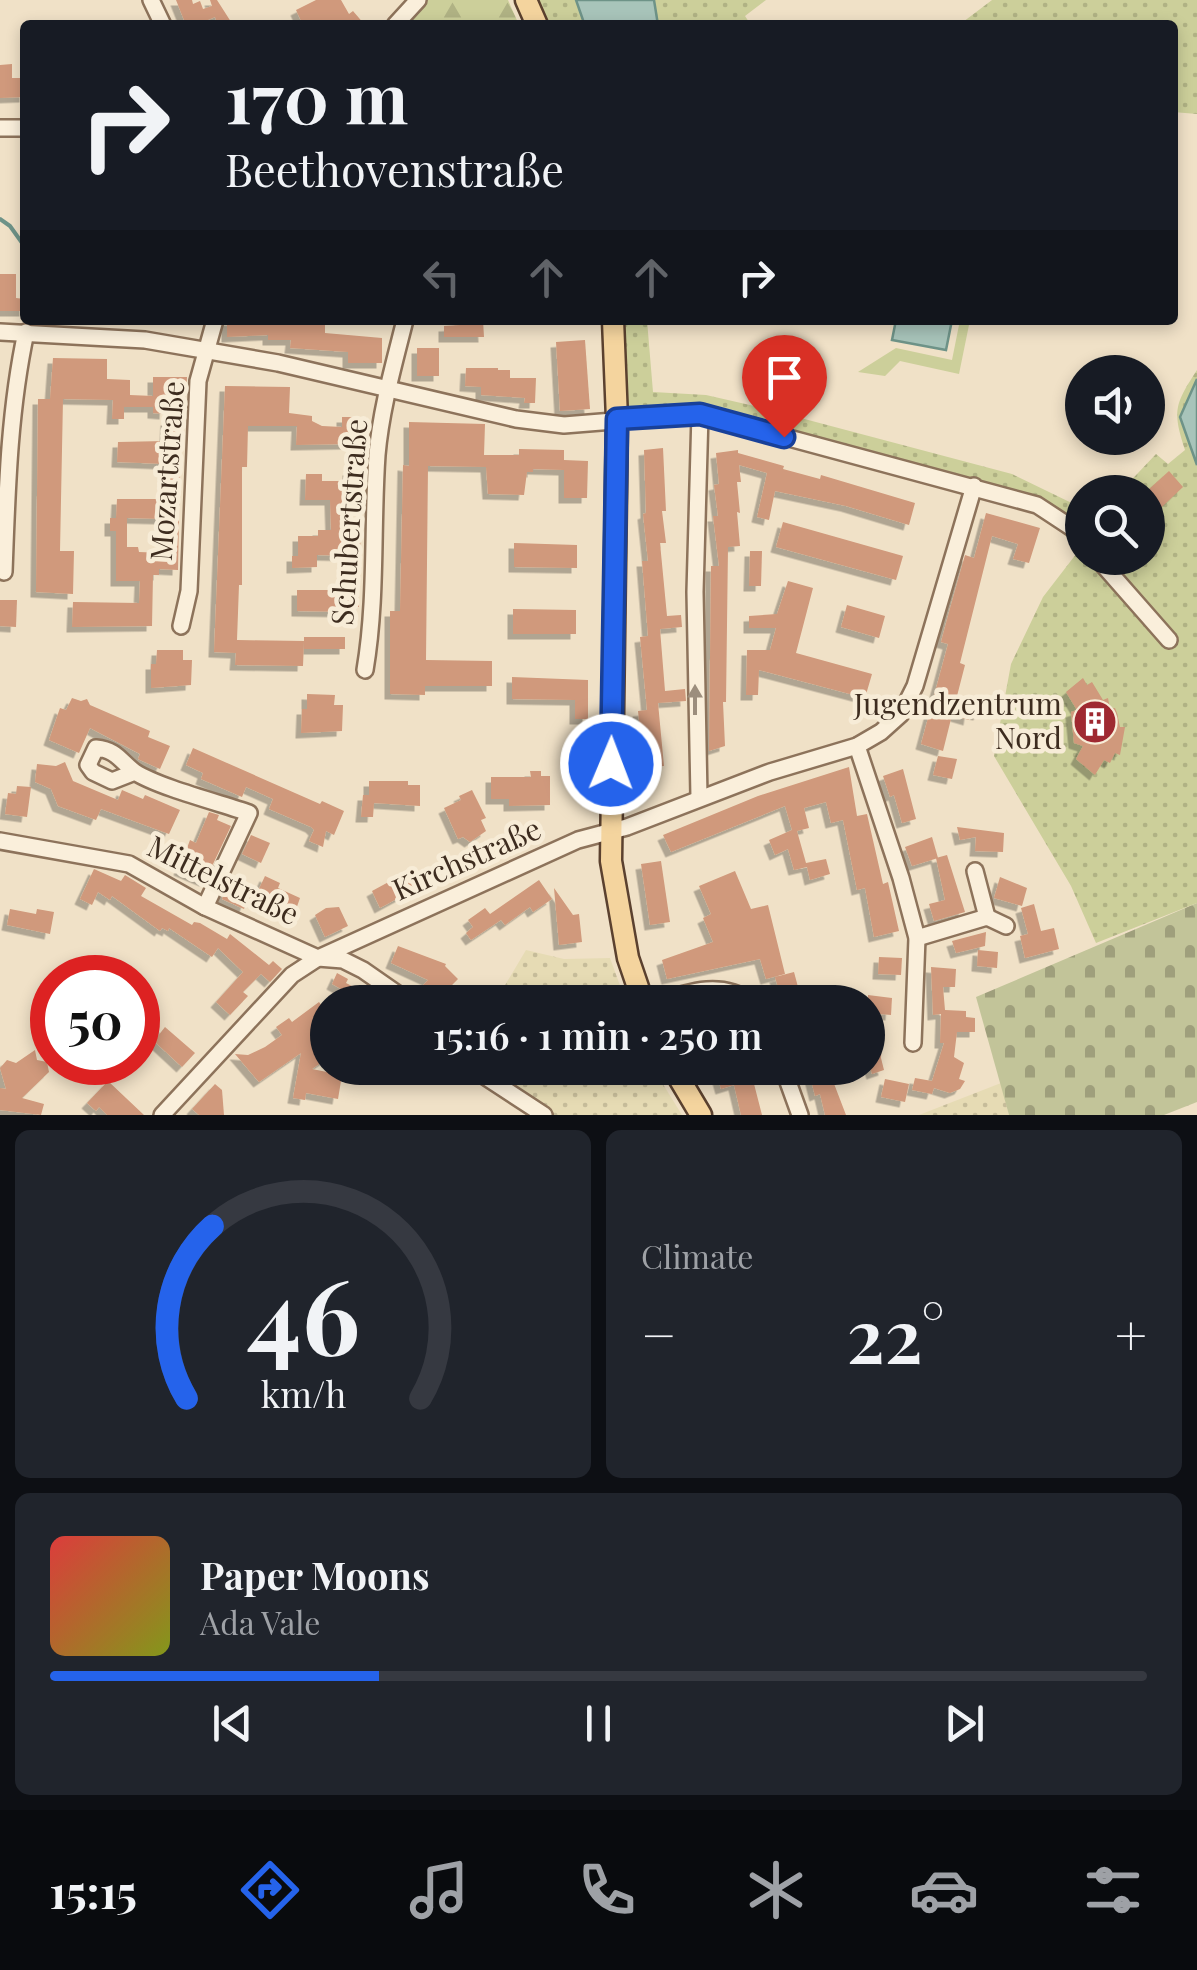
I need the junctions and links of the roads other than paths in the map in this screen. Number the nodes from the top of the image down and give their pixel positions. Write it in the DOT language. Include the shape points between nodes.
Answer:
graph roads {
  1 [pos="418,0"];
  2 [pos="400,20"];
  3 [pos="214,325"];
  4 [pos="404,325"];
  5 [pos="613,325"];
  6 [pos="0,332"];
  7 [pos="26,332"];
  8 [pos="207,353"];
  9 [pos="388,387"];
  10 [pos="700,414"];
  11 [pos="617,419"];
  12 [pos="974,486"];
  13 [pos="1065,523"];
  14 [pos="4,572"];
  15 [pos="1112,575"];
  16 [pos="181,626"];
  17 [pos="1169,640"];
  18 [pos="365,670"];
  19 [pos="856,746"];
  20 [pos="135,772"];
  21 [pos="698,797"];
  22 [pos="610,829"];
  23 [pos="0,841"];
  24 [pos="975,872"];
  25 [pos="205,907"];
  26 [pos="987,916"];
  27 [pos="1006,926"];
  28 [pos="917,938"];
  29 [pos="318,958"];
  30 [pos="385,985"];
  31 [pos="637,985"];
  32 [pos="914,1043"];
  33 [pos="498,1085"];
  34 [pos="683,1085"];
  35 [pos="789,1085"];
  36 [pos="162,1115"];
  37 [pos="544,1115"];
  38 [pos="702,1115"];
  39 [pos="800,1115"];
  1 -- 2 [label="street"];
  3 -- 8 [label="street, Mozartstraße"];
  4 -- 9 [label="street, Schubertstraße"];
  5 -- 11 [label="main road"];
  6 -- 7 [label="street"];
  7 -- 8 [label="street" via="144,340"];
  7 -- 14 [label="street" via="8,463"];
  8 -- 9 [label="street"];
  8 -- 16 [label="street, Mozartstraße" via="197,394 189,590"];
  9 -- 11 [label="street" via="564,426"];
  9 -- 18 [label="street, Schubertstraße" via="377,451"];
  10 -- 11 [label="street"];
  10 -- 12 [label="street"];
  21 -- 10 [label="street, one-way"];
  11 -- 22 [label="main road"];
  12 -- 13 [label="street" via="1037,505"];
  12 -- 19 [label="street, Kirchstraße" via="915,686 901,714"];
  15 -- 17 [label="street"];
  19 -- 21 [label="street, Kirchstraße"];
  19 -- 28 [label="street"];
  20 -- 25 [label="street" via="249,813"];
  21 -- 22 [label="street, Kirchstraße"];
  22 -- 29 [label="street, Kirchstraße"];
  22 -- 31 [label="main road" via="617,906"];
  23 -- 25 [label="street, Mittelstraße" via="129,864"];
  24 -- 26 [label="street"];
  25 -- 29 [label="street, Mittelstraße"];
  26 -- 27 [label="street"];
  26 -- 28 [label="street"];
  28 -- 32 [label="street"];
  29 -- 30 [label="street, Mittelstraße" via="343,960"];
  29 -- 36 [label="street, Kirchstraße" via="292,975"];
  33 -- 37 [label="street"];
  34 -- 38 [label="main road"];
  35 -- 39 [label="street"];
}
